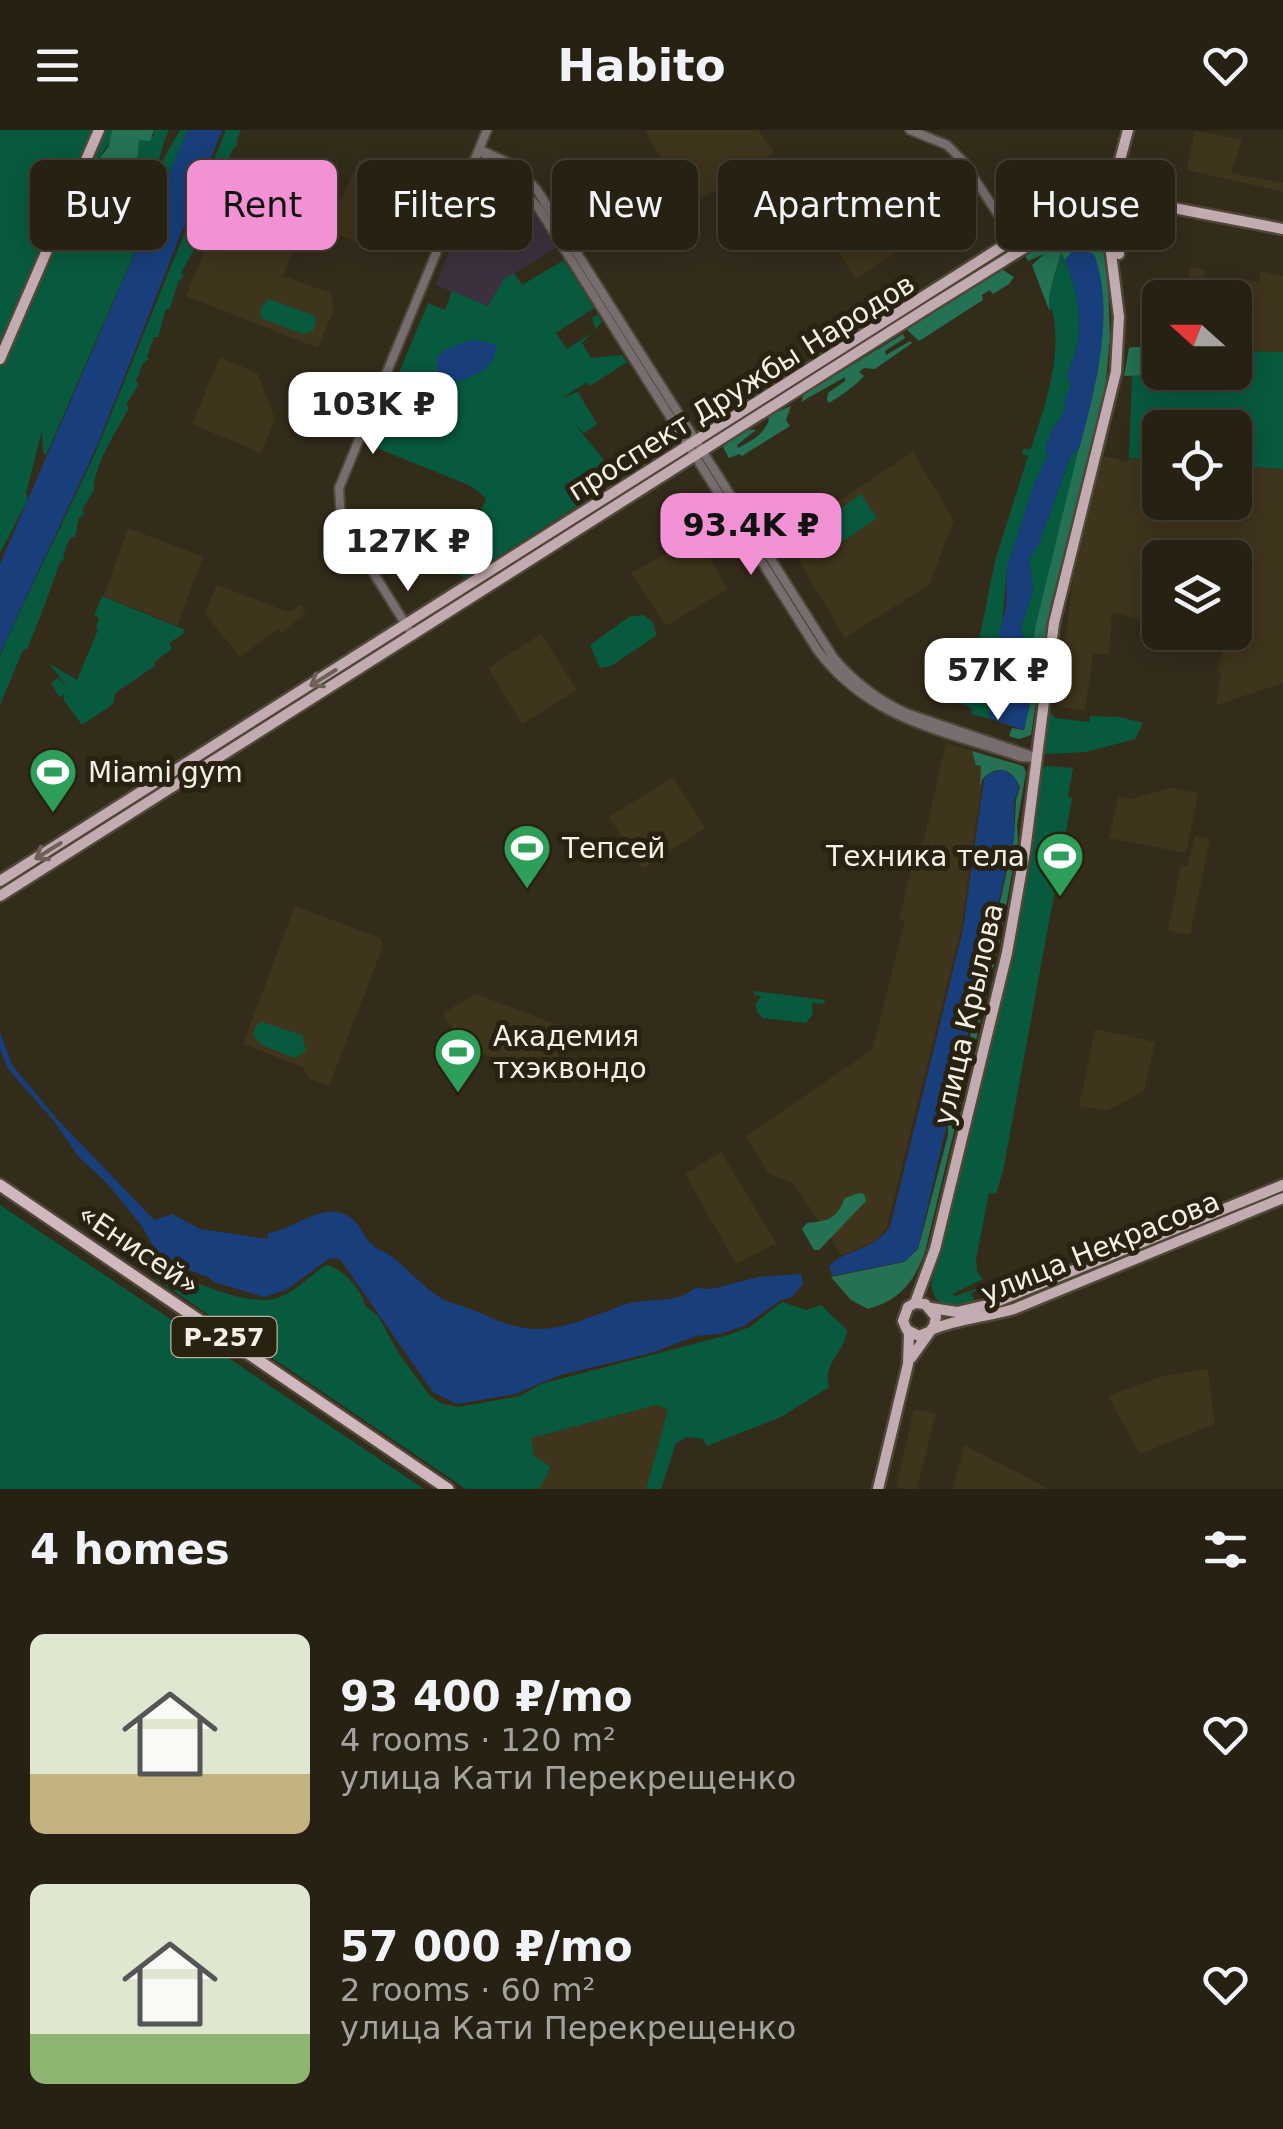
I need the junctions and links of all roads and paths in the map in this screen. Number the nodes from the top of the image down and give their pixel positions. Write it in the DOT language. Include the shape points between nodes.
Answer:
graph roads {
  1 [pos="99,130"];
  2 [pos="488,130"];
  3 [pos="910,130"];
  4 [pos="1128,130"];
  5 [pos="479,150"];
  6 [pos="1121,160"];
  7 [pos="1175,207"];
  8 [pos="996,211"];
  9 [pos="1283,229"];
  10 [pos="997,250"];
  11 [pos="1022,250"];
  12 [pos="1116,250"];
  13 [pos="0,359"];
  14 [pos="692,443"];
  15 [pos="700,454"];
  16 [pos="406,625"];
  17 [pos="413,636"];
  18 [pos="1037,758"];
  19 [pos="169,782"];
  20 [pos="0,881"];
  21 [pos="0,896"];
  22 [pos="1283,1184"];
  23 [pos="0,1185"];
  24 [pos="0,1194"];
  25 [pos="1283,1198"];
  26 [pos="935,1249"];
  27 [pos="914,1304"];
  28 [pos="931,1307"];
  29 [pos="910,1332"];
  30 [pos="930,1332"];
  31 [pos="908,1364"];
  32 [pos="434,1489"];
  33 [pos="448,1489"];
  34 [pos="878,1489"];
  1 -- 13 [label="main road"];
  2 -- 5 [label="street"];
  3 -- 8 [label="street" via="947,145 963,160"];
  4 -- 6 [label="main road, улица Крылова"];
  5 -- 14 [label="street" via="506,160 532,182"];
  5 -- 16 [label="street" via="340,488 347,530"];
  7 -- 9 [label="main road"];
  10 -- 14 [label="main road, проспект Дружбы Народов"];
  11 -- 15 [label="main road, проспект Дружбы Народов"];
  12 -- 18 [label="main road, улица Крылова" via="1123,308 1112,391 1054,623"];
  14 -- 15 [label="street"];
  14 -- 16 [label="main road, проспект Дружбы Народов"];
  15 -- 17 [label="main road, проспект Дружбы Народов"];
  15 -- 18 [label="street" via="850,678 906,712"];
  16 -- 17 [label="street"];
  16 -- 19 [label="main road, проспект Дружбы Народов, one-way"];
  17 -- 19 [label="main road, проспект Дружбы Народов"];
  18 -- 26 [label="main road, улица Крылова" via="1007,953"];
  19 -- 20 [label="main road, проспект Дружбы Народов, one-way"];
  19 -- 21 [label="main road, проспект Дружбы Народов"];
  22 -- 28 [label="main road, улица Некрасова" via="1021,1294 966,1311"];
  23 -- 33 [label="highway, «Енисей» / Р-257"];
  24 -- 32 [label="highway, «Енисей» / Р-257"];
  25 -- 30 [label="main road, улица Некрасова" via="1014,1308"];
  26 -- 27 [label="main road, улица Крылова"];
  26 -- 28 [label="main road"];
  27 -- 28 [label="main road"];
  27 -- 29 [label="main road, улица Крылова" via="903,1316"];
  28 -- 30 [label="main road" via="936,1322"];
  29 -- 30 [label="main road"];
  29 -- 31 [label="main road, улица Крылова"];
  30 -- 31 [label="main road"];
  31 -- 34 [label="main road, улица Крылова"];
}
